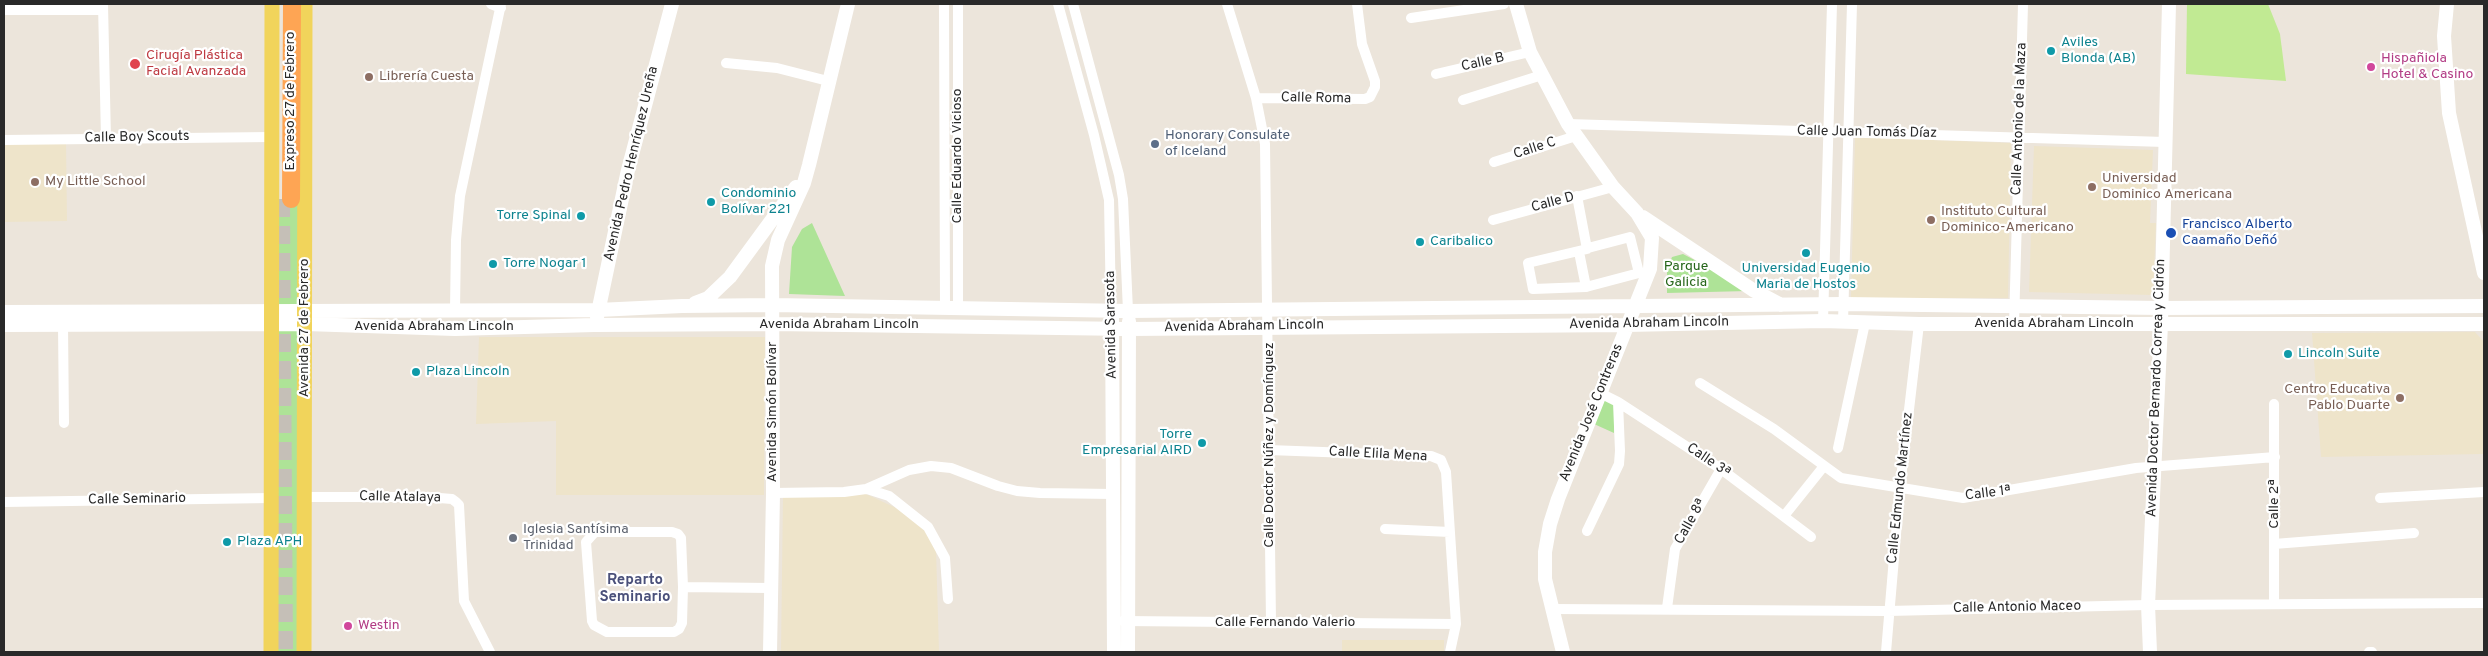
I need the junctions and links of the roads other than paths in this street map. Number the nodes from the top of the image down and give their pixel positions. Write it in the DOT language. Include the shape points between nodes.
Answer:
graph roads {
  1 [pos="272,4"];
  2 [pos="282,4"];
  3 [pos="292,4"];
  4 [pos="305,4"];
  5 [pos="672,4"];
  6 [pos="848,4"];
  7 [pos="944,4"];
  8 [pos="958,4"];
  9 [pos="1058,4"];
  10 [pos="1227,4"];
  11 [pos="1357,4"];
  12 [pos="1504,4"];
  13 [pos="1516,4"];
  14 [pos="1832,4"];
  15 [pos="1852,4"];
  16 [pos="2024,4"];
  17 [pos="2169,4"];
  18 [pos="2447,4"];
  19 [pos="498,5"];
  20 [pos="103,7"];
  21 [pos="1074,9"];
  22 [pos="4,10"];
  23 [pos="1062,18"];
  24 [pos="1411,18"];
  25 [pos="1530,52"];
  26 [pos="726,63"];
  27 [pos="1436,74"];
  28 [pos="1542,75"];
  29 [pos="828,81"];
  30 [pos="1256,98"];
  31 [pos="1463,100"];
  32 [pos="1568,124"];
  33 [pos="1107,131"];
  34 [pos="1828,132"];
  35 [pos="1848,133"];
  36 [pos="1094,135"];
  37 [pos="1576,136"];
  38 [pos="2019,136"];
  39 [pos="271,137"];
  40 [pos="106,139"];
  41 [pos="4,140"];
  42 [pos="2165,142"];
  43 [pos="958,157"];
  44 [pos="945,158"];
  45 [pos="1494,162"];
  46 [pos="809,165"];
  47 [pos="1613,187"];
  48 [pos="1577,196"];
  49 [pos="1637,213"];
  50 [pos="1493,220"];
  51 [pos="1584,250"];
  52 [pos="2484,272"];
  53 [pos="1586,287"];
  54 [pos="1824,304"];
  55 [pos="1844,304"];
  56 [pos="773,305"];
  57 [pos="682,306"];
  58 [pos="1784,306"];
  59 [pos="2484,306"];
  60 [pos="1634,307"];
  61 [pos="2015,307"];
  62 [pos="951,308"];
  63 [pos="2162,308"];
  64 [pos="1269,309"];
  65 [pos="455,310"];
  66 [pos="598,310"];
  67 [pos="1112,310"];
  68 [pos="1128,311"];
  69 [pos="4,312"];
  70 [pos="270,317"];
  71 [pos="306,318"];
  72 [pos="1823,321"];
  73 [pos="1843,322"];
  74 [pos="1865,323"];
  75 [pos="773,324"];
  76 [pos="1919,324"];
  77 [pos="2014,324"];
  78 [pos="2161,324"];
  79 [pos="2484,324"];
  80 [pos="63,325"];
  81 [pos="594,325"];
  82 [pos="952,325"];
  83 [pos="1626,325"];
  84 [pos="4,326"];
  85 [pos="1269,326"];
  86 [pos="1114,327"];
  87 [pos="1129,329"];
  88 [pos="1700,382"];
  89 [pos="1600,393"];
  90 [pos="1618,402"];
  91 [pos="2274,404"];
  92 [pos="64,423"];
  93 [pos="1838,448"];
  94 [pos="1270,450"];
  95 [pos="2275,457"];
  96 [pos="1824,466"];
  97 [pos="2154,466"];
  98 [pos="1720,469"];
  99 [pos="1900,487"];
  100 [pos="866,488"];
  101 [pos="2484,492"];
  102 [pos="773,493"];
  103 [pos="1113,494"];
  104 [pos="304,497"];
  105 [pos="271,498"];
  106 [pos="2380,498"];
  107 [pos="4,502"];
  108 [pos="1784,516"];
  109 [pos="1385,529"];
  110 [pos="1587,531"];
  111 [pos="1450,532"];
  112 [pos="2414,533"];
  113 [pos="1811,537"];
  114 [pos="2274,544"];
  115 [pos="683,587"];
  116 [pos="770,588"];
  117 [pos="948,599"];
  118 [pos="2484,603"];
  119 [pos="2274,604"];
  120 [pos="2148,605"];
  121 [pos="1667,608"];
  122 [pos="1551,609"];
  123 [pos="1888,611"];
  124 [pos="1121,621"];
  125 [pos="1271,622"];
  126 [pos="1456,624"];
  127 [pos="271,652"];
  128 [pos="304,652"];
  129 [pos="490,652"];
  130 [pos="770,652"];
  131 [pos="1114,652"];
  132 [pos="1128,652"];
  133 [pos="1450,652"];
  134 [pos="1563,652"];
  135 [pos="1886,652"];
  136 [pos="2150,652"];
  1 -- 39 [label="main road"];
  2 -- 3 [label="highway, Expreso 27 de Febrero" via="286,199"];
  4 -- 71 [label="main road, Avenida 27 de Febrero"];
  5 -- 66 [label="main road, Avenida Pedro Henríquez Ureña" via="628,170"];
  6 -- 29 [label="main road, Avenida Simón Bolívar"];
  7 -- 44 [label="street, Calle Eduardo Vicioso"];
  8 -- 43 [label="street, Calle Eduardo Vicioso"];
  9 -- 23 [label="street, Avenida Sarasota"];
  10 -- 30 [label="street, Calle Doctor Núñez y Domínguez"];
  11 -- 30 [label="street, Calle Roma" via="1362,44 1375,81 1370,97"];
  12 -- 24 [label="street"];
  13 -- 25 [label="main road, Avenida José Contreras"];
  14 -- 34 [label="street"];
  15 -- 35 [label="street"];
  16 -- 38 [label="street, Calle Antonio de la Maza"];
  17 -- 42 [label="main road, Avenida Doctor Bernardo Correa y Cidrón"];
  18 -- 52 [label="main road" via="2444,36 2449,113"];
  19 -- 65 [label="street" via="460,196"];
  20 -- 22 [label="street"];
  20 -- 40 [label="street"];
  21 -- 23 [label="street"];
  21 -- 33 [label="street, Avenida Sarasota"];
  23 -- 36 [label="street, Avenida Sarasota"];
  25 -- 27 [label="street, Calle B"];
  25 -- 28 [label="main road, Avenida José Contreras"];
  26 -- 29 [label="street" via="777,68"];
  28 -- 31 [label="street, Calle B"];
  28 -- 32 [label="main road, Avenida José Contreras"];
  29 -- 46 [label="main road, Avenida Simón Bolívar"];
  30 -- 64 [label="street, Calle Doctor Núñez y Domínguez" via="1266,144"];
  32 -- 34 [label="street, Calle Juan Tomás Díaz"];
  32 -- 37 [label="main road, Avenida José Contreras"];
  33 -- 36 [label="street"];
  33 -- 68 [label="street, Avenida Sarasota" via="1123,199"];
  34 -- 35 [label="street, Calle Juan Tomás Díaz"];
  34 -- 54 [label="street"];
  35 -- 38 [label="street, Calle Juan Tomás Díaz"];
  35 -- 55 [label="street"];
  36 -- 67 [label="street, Avenida Sarasota" via="1109,200"];
  37 -- 45 [label="street, Calle C"];
  37 -- 47 [label="main road, Avenida José Contreras"];
  38 -- 42 [label="street, Calle Juan Tomás Díaz"];
  38 -- 61 [label="street, Calle Antonio de la Maza"];
  39 -- 40 [label="street, Calle Boy Scouts"];
  39 -- 70 [label="main road"];
  40 -- 41 [label="street, Calle Boy Scouts"];
  42 -- 63 [label="main road, Avenida Doctor Bernardo Correa y Cidrón"];
  43 -- 44 [label="street"];
  43 -- 62 [label="street, Calle Eduardo Vicioso"];
  44 -- 62 [label="street, Calle Eduardo Vicioso"];
  46 -- 56 [label="main road, Avenida Simón Bolívar" via="774,252"];
  46 -- 57 [label="main road" via="718,290 708,298"];
  47 -- 48 [label="street, Calle D"];
  47 -- 49 [label="main road, Avenida José Contreras"];
  48 -- 50 [label="street, Calle D"];
  48 -- 51 [label="street"];
  49 -- 58 [label="main road" via="1753,290"];
  49 -- 60 [label="main road, Avenida José Contreras" via="1652,238 1652,247 1650,269"];
  51 -- 53 [label="street"];
  51 -- 53 [label="street" via="1528,262 1533,289"];
  51 -- 53 [label="street" via="1630,237 1639,273"];
  54 -- 55 [label="main road, Avenida Abraham Lincoln"];
  54 -- 58 [label="main road, Avenida Abraham Lincoln"];
  54 -- 72 [label="street"];
  55 -- 61 [label="main road, Avenida Abraham Lincoln"];
  55 -- 73 [label="street"];
  56 -- 57 [label="main road, Avenida Abraham Lincoln"];
  56 -- 62 [label="main road, Avenida Abraham Lincoln"];
  56 -- 75 [label="main road, Avenida Simón Bolívar"];
  57 -- 66 [label="main road, Avenida Abraham Lincoln"];
  58 -- 60 [label="main road, Avenida Abraham Lincoln"];
  59 -- 63 [label="main road, Avenida Abraham Lincoln"];
  60 -- 64 [label="main road, Avenida Abraham Lincoln"];
  60 -- 83 [label="main road, Avenida José Contreras"];
  61 -- 63 [label="main road, Avenida Abraham Lincoln"];
  61 -- 77 [label="street, Calle Antonio de la Maza"];
  62 -- 67 [label="main road, Avenida Abraham Lincoln"];
  62 -- 82 [label="main road"];
  63 -- 78 [label="main road, Avenida Doctor Bernardo Correa y Cidrón"];
  64 -- 68 [label="main road, Avenida Abraham Lincoln"];
  64 -- 85 [label="street, Calle Doctor Núñez y Domínguez"];
  65 -- 66 [label="main road, Avenida Abraham Lincoln"];
  65 -- 71 [label="main road, Avenida Abraham Lincoln"];
  66 -- 81 [label="main road, Avenida Pedro Henríquez Ureña"];
  67 -- 68 [label="main road, Avenida Abraham Lincoln"];
  67 -- 86 [label="main road, Avenida Sarasota"];
  68 -- 87 [label="main road, Avenida Sarasota"];
  69 -- 70 [label="main road, Avenida Abraham Lincoln"];
  70 -- 71 [label="main road, Avenida Abraham Lincoln"];
  70 -- 80 [label="main road, Avenida Abraham Lincoln"];
  70 -- 105 [label="main road"];
  71 -- 81 [label="main road, Avenida Abraham Lincoln" via="455,329"];
  71 -- 104 [label="main road, Avenida 27 de Febrero"];
  72 -- 73 [label="main road, Avenida Abraham Lincoln"];
  72 -- 83 [label="main road, Avenida Abraham Lincoln"];
  73 -- 74 [label="main road, Avenida Abraham Lincoln"];
  74 -- 76 [label="main road, Avenida Abraham Lincoln"];
  74 -- 93 [label="street"];
  75 -- 81 [label="main road, Avenida Abraham Lincoln"];
  75 -- 82 [label="main road, Avenida Abraham Lincoln"];
  75 -- 102 [label="main road, Avenida Simón Bolívar"];
  76 -- 77 [label="main road, Avenida Abraham Lincoln"];
  76 -- 99 [label="street, Calle Edmundo Martínez"];
  77 -- 78 [label="main road, Avenida Abraham Lincoln"];
  78 -- 79 [label="main road, Avenida Abraham Lincoln"];
  78 -- 97 [label="main road, Avenida Doctor Bernardo Correa y Cidrón"];
  80 -- 84 [label="main road, Avenida Abraham Lincoln"];
  80 -- 92 [label="street"];
  82 -- 86 [label="main road, Avenida Abraham Lincoln"];
  83 -- 85 [label="main road, Avenida Abraham Lincoln"];
  83 -- 89 [label="main road, Avenida José Contreras"];
  85 -- 87 [label="main road, Avenida Abraham Lincoln"];
  85 -- 94 [label="street, Calle Doctor Núñez y Domínguez"];
  86 -- 87 [label="main road, Avenida Abraham Lincoln"];
  86 -- 103 [label="main road, Avenida Sarasota"];
  87 -- 124 [label="main road, Avenida Sarasota"];
  88 -- 96 [label="street, Calle 1ª" via="1774,428"];
  89 -- 90 [label="street, Calle 3ª"];
  89 -- 122 [label="main road, Avenida José Contreras" via="1550,524 1545,579"];
  90 -- 98 [label="street, Calle 3ª"];
  90 -- 110 [label="street" via="1619,464"];
  91 -- 95 [label="street, Calle 2ª"];
  94 -- 111 [label="street, Calle Elila Mena" via="1431,456 1440,460 1446,472"];
  94 -- 125 [label="street, Calle Doctor Núñez y Domínguez"];
  95 -- 97 [label="street, Calle 1ª"];
  95 -- 114 [label="street, Calle 2ª"];
  96 -- 99 [label="street, Calle 1ª" via="1843,478"];
  96 -- 108 [label="street"];
  97 -- 99 [label="street, Calle 1ª" via="1971,498"];
  97 -- 120 [label="main road, Avenida Doctor Bernardo Correa y Cidrón"];
  98 -- 108 [label="street, Calle 3ª"];
  98 -- 121 [label="street, Calle 8ª" via="1675,549"];
  99 -- 123 [label="street, Calle Edmundo Martínez"];
  100 -- 102 [label="street" via="844,492"];
  100 -- 103 [label="street" via="909,470 931,466 952,468 1017,491"];
  100 -- 117 [label="street" via="888,496 928,527 945,558"];
  101 -- 106 [label="street"];
  102 -- 116 [label="main road, Avenida Simón Bolívar"];
  103 -- 124 [label="main road, Avenida Sarasota"];
  104 -- 128 [label="main road, Avenida 27 de Febrero"];
  104 -- 129 [label="street, Calle Atalaya" via="427,497 456,502 460,514 464,601"];
  105 -- 107 [label="street, Calle Seminario"];
  105 -- 127 [label="main road"];
  108 -- 113 [label="street, Calle 3ª"];
  109 -- 111 [label="street"];
  111 -- 126 [label="street, Calle Elila Mena"];
  112 -- 114 [label="street"];
  114 -- 119 [label="street, Calle 2ª"];
  115 -- 115 [label="street" via="678,534 595,532 589,536 586,542 592,621 599,629 607,632 674,632 682,623"];
  115 -- 116 [label="street"];
  116 -- 130 [label="main road, Avenida Simón Bolívar"];
  118 -- 119 [label="street, Calle Antonio Maceo"];
  119 -- 120 [label="street, Calle Antonio Maceo"];
  120 -- 123 [label="street, Calle Antonio Maceo"];
  120 -- 136 [label="main road, Avenida Doctor Bernardo Correa y Cidrón"];
  121 -- 122 [label="street, Calle Antonio Maceo"];
  121 -- 123 [label="street, Calle Antonio Maceo"];
  122 -- 134 [label="main road, Avenida José Contreras"];
  123 -- 135 [label="street, Calle Edmundo Martínez"];
  124 -- 125 [label="street, Calle Fernando Valerio"];
  124 -- 131 [label="main road, Avenida Sarasota"];
  124 -- 132 [label="main road, Avenida Sarasota"];
  125 -- 126 [label="street, Calle Fernando Valerio"];
  126 -- 133 [label="street, Calle Elila Mena"];
}
